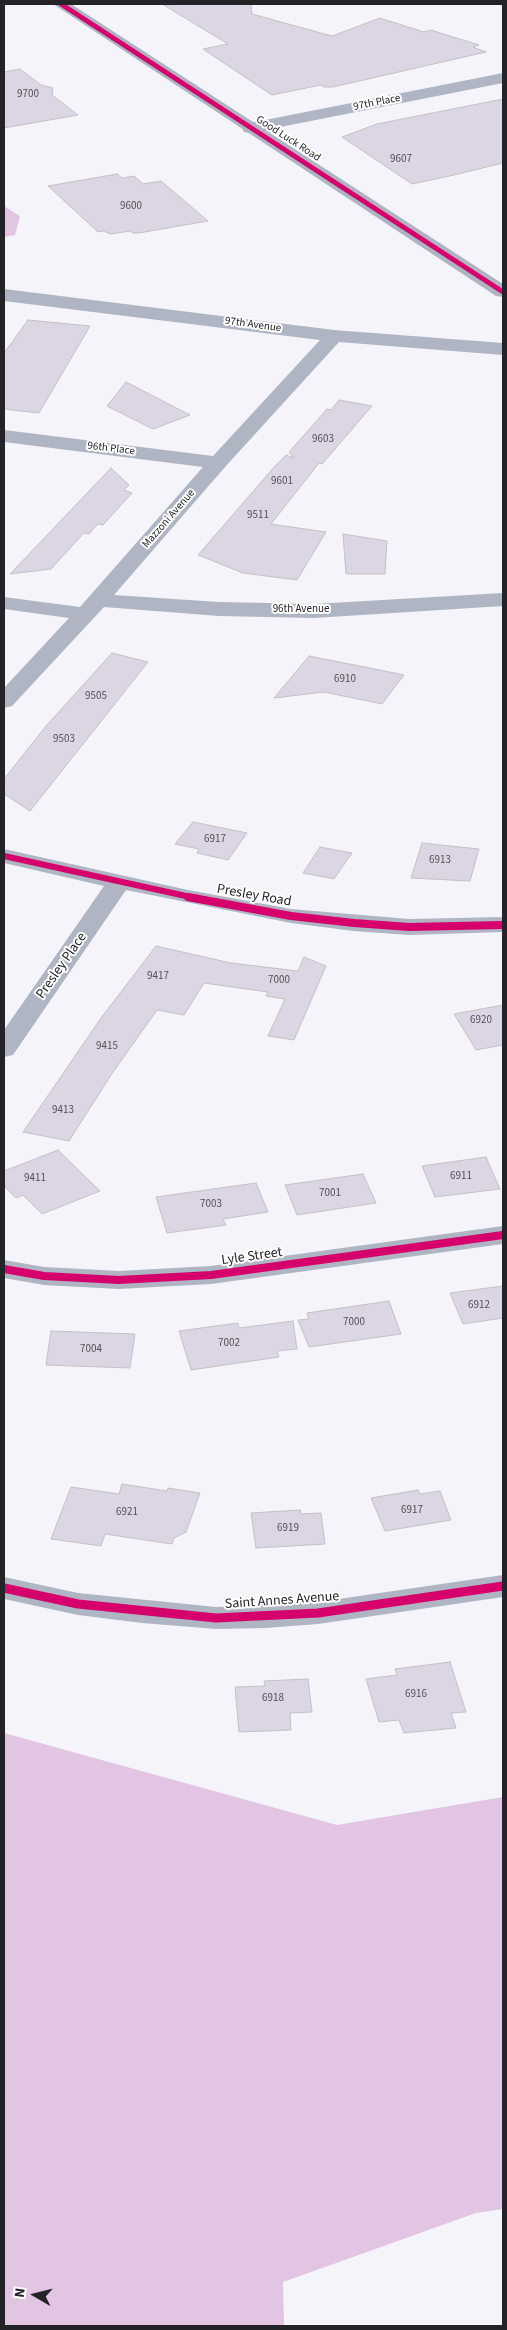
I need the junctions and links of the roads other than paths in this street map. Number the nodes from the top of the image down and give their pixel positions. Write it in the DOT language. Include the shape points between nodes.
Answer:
graph roads {
  1 [pos="60,4"];
  2 [pos="503,78"];
  3 [pos="250,128"];
  4 [pos="503,292"];
  5 [pos="4,295"];
  6 [pos="334,336"];
  7 [pos="503,349"];
  8 [pos="4,436"];
  9 [pos="218,463"];
  10 [pos="503,600"];
  11 [pos="4,603"];
  12 [pos="91,607"];
  13 [pos="4,701"];
  14 [pos="4,856"];
  15 [pos="119,882"];
  16 [pos="503,925"];
  17 [pos="4,1049"];
  18 [pos="503,1235"];
  19 [pos="4,1270"];
  20 [pos="503,1586"];
  21 [pos="4,1588"];
  1 -- 3 [label="main road, Good Luck Road"];
  2 -- 3 [label="street, 97th Place"];
  3 -- 4 [label="main road, Good Luck Road"];
  5 -- 6 [label="street, 97th Avenue"];
  6 -- 7 [label="street, 97th Avenue"];
  6 -- 9 [label="street, Mazzoni Avenue"];
  8 -- 9 [label="street, 96th Place"];
  9 -- 12 [label="street, Mazzoni Avenue"];
  10 -- 12 [label="street, 96th Avenue" via="314,611"];
  11 -- 12 [label="street, 96th Avenue"];
  12 -- 13 [label="street, Mazzoni Avenue"];
  14 -- 15 [label="street, Presley Road"];
  15 -- 16 [label="street, Presley Road" via="291,916 409,927"];
  15 -- 17 [label="street, Presley Place"];
  18 -- 19 [label="street, Lyle Street" via="212,1275 110,1280"];
  20 -- 21 [label="street, Saint Annes Avenue" via="318,1613 236,1618 142,1612"];
}
